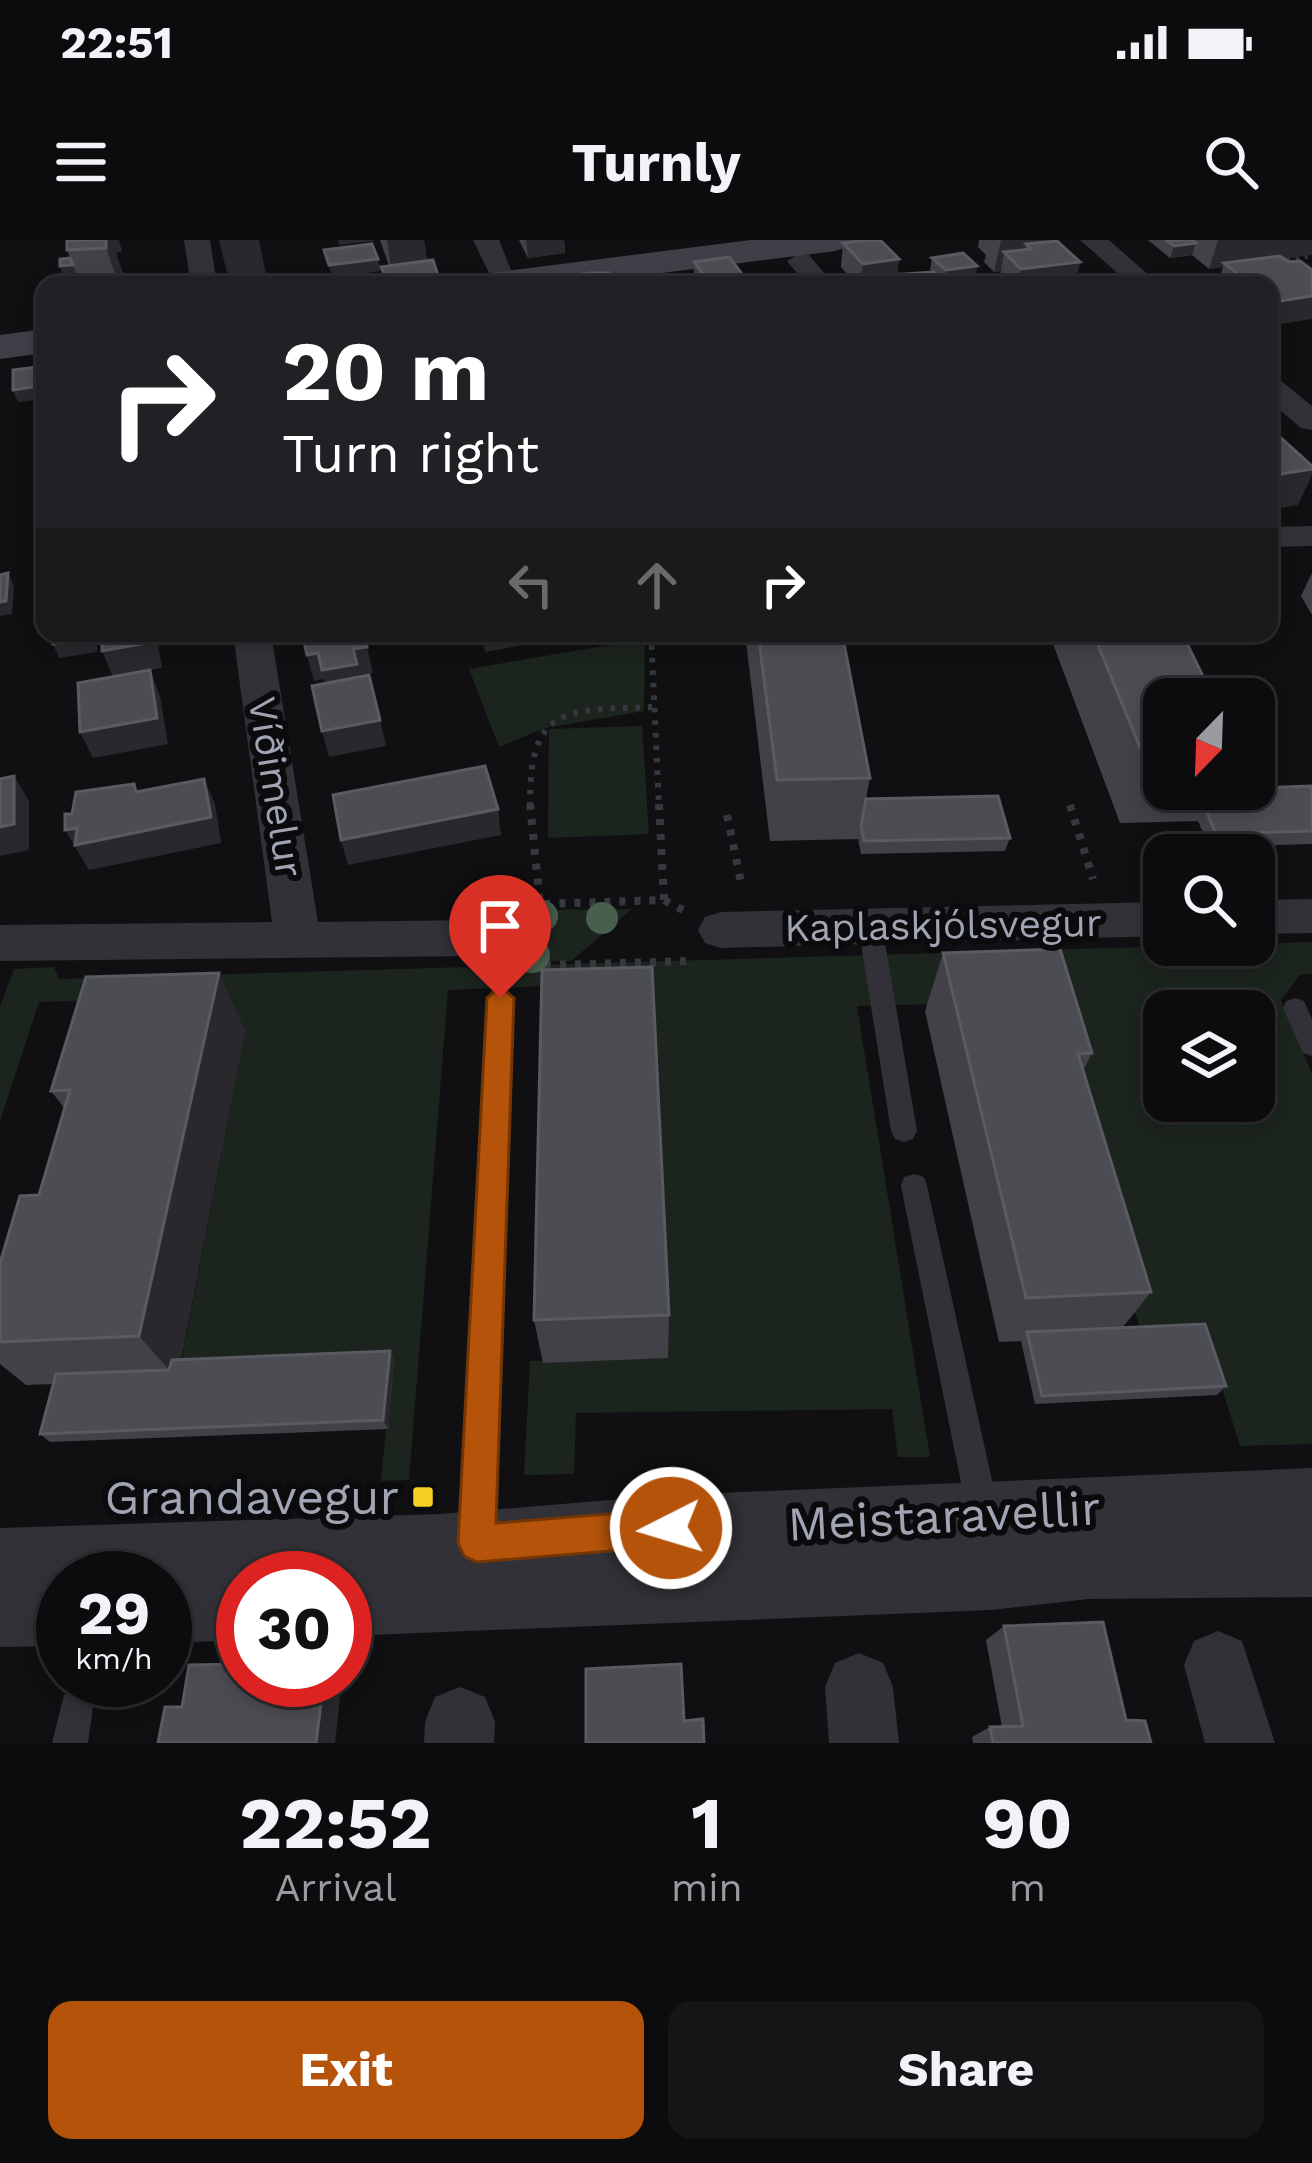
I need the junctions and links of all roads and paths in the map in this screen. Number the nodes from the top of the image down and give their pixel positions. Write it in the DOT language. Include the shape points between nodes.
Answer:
graph roads {
  1 [pos="197,240"];
  2 [pos="486,240"];
  3 [pos="835,240"];
  4 [pos="1093,240"];
  5 [pos="790,249"];
  6 [pos="1279,272"];
  7 [pos="203,276"];
  8 [pos="493,276"];
  9 [pos="562,276"];
  10 [pos="813,276"];
  11 [pos="1137,276"];
  12 [pos="1249,276"];
  13 [pos="36,342"];
  14 [pos="0,347"];
  15 [pos="1278,393"];
  16 [pos="1312,421"];
  17 [pos="1312,536"];
  18 [pos="1278,537"];
  19 [pos="253,642"];
  20 [pos="651,642"];
  21 [pos="652,707"];
  22 [pos="1070,806"];
  23 [pos="727,814"];
  24 [pos="664,900"];
  25 [pos="1312,916"];
  26 [pos="1275,917"];
  27 [pos="1143,919"];
  28 [pos="1107,920"];
  29 [pos="870,925"];
  30 [pos="736,930"];
  31 [pos="478,938"];
  32 [pos="298,940"];
  33 [pos="0,943"];
  34 [pos="500,998"];
  35 [pos="1294,1008"];
  36 [pos="1312,1046"];
  37 [pos="904,1131"];
  38 [pos="914,1186"];
  39 [pos="1312,1500"];
  40 [pos="982,1512"];
  41 [pos="477,1543"];
  42 [pos="0,1560"];
  43 [pos="1312,1564"];
  44 [pos="372,1602"];
  45 [pos="36,1613"];
  46 [pos="0,1614"];
  47 [pos="1218,1665"];
  48 [pos="76,1707"];
  49 [pos="70,1743"];
  50 [pos="1240,1743"];
  1 -- 7 [label="street"];
  2 -- 8 [label="street"];
  3 -- 5 [label="street"];
  4 -- 11 [label="street"];
  5 -- 9 [label="street"];
  5 -- 10 [label="street"];
  6 -- 12 [label="lane"];
  13 -- 14 [label="street"];
  15 -- 16 [label="street"];
  17 -- 18 [label="street"];
  19 -- 32 [label="street, Víðimelur"];
  20 -- 21 [label="path"];
  21 -- 24 [label="path"];
  21 -- 24 [label="path" via="550,722 533,746 529,779 540,904"];
  22 -- 28 [label="path"];
  23 -- 30 [label="path"];
  24 -- 30 [label="path"];
  25 -- 26 [label="street"];
  27 -- 28 [label="street, Kaplaskjólsvegur"];
  28 -- 29 [label="street, Kaplaskjólsvegur"];
  29 -- 30 [label="street, Kaplaskjólsvegur"];
  29 -- 37 [label="lane"];
  30 -- 31 [label="path" via="692,961 518,968"];
  31 -- 32 [label="street"];
  32 -- 33 [label="street"];
  34 -- 41 [label="lane"];
  35 -- 36 [label="lane"];
  38 -- 40 [label="lane"];
  39 -- 40 [label="street, Meistaravellir"];
  40 -- 41 [label="street, Meistaravellir"];
  41 -- 42 [label="street, Meistaravellir"];
  43 -- 44 [label="street, Meistaravellir" via="1088,1566 992,1577"];
  45 -- 46 [label="street"];
  47 -- 50 [label="street"];
  48 -- 49 [label="lane"];
}
